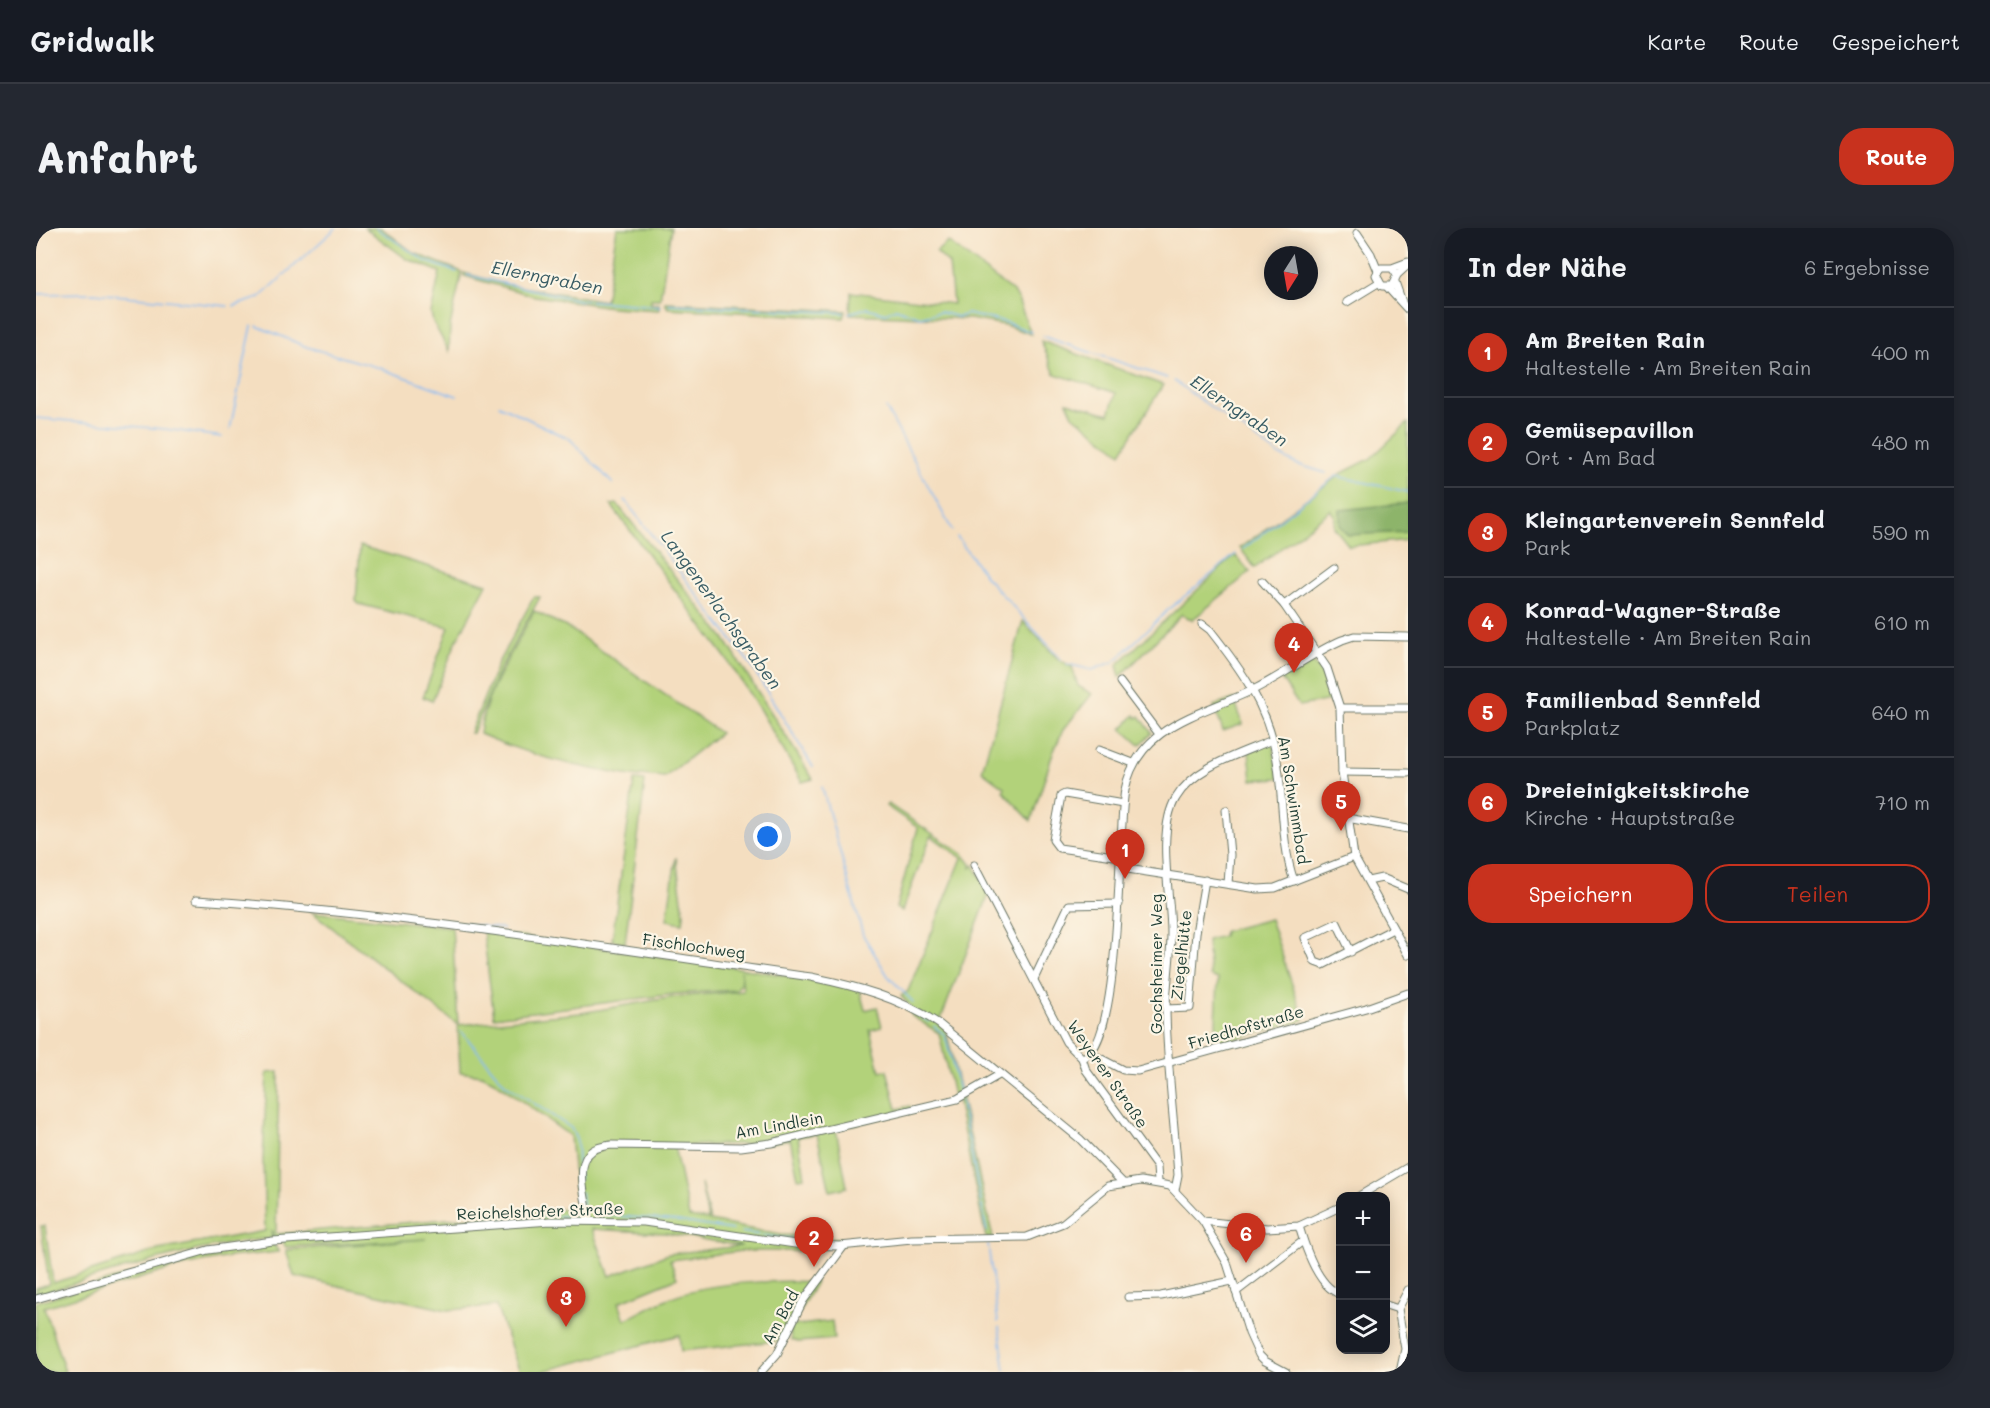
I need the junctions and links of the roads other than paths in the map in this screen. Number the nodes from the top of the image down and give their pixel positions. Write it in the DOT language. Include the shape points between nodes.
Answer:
graph roads {
  1 [pos="1358,233"];
  2 [pos="1371,254"];
  3 [pos="1408,264"];
  4 [pos="1389,267"];
  5 [pos="1378,271"];
  6 [pos="1396,279"];
  7 [pos="1378,283"];
  8 [pos="1387,287"];
  9 [pos="1347,302"];
  10 [pos="1402,302"];
  11 [pos="1408,310"];
  12 [pos="1334,568"];
  13 [pos="1262,581"];
  14 [pos="1284,605"];
  15 [pos="1202,624"];
  16 [pos="1408,637"];
  17 [pos="1318,653"];
  18 [pos="1120,682"];
  19 [pos="1254,690"];
  20 [pos="1340,708"];
  21 [pos="1408,708"];
  22 [pos="1159,734"];
  23 [pos="1272,740"];
  24 [pos="1099,750"];
  25 [pos="1133,764"];
  26 [pos="1341,772"];
  27 [pos="1408,773"];
  28 [pos="1123,804"];
  29 [pos="1227,810"];
  30 [pos="1347,818"];
  31 [pos="1408,829"];
  32 [pos="1121,857"];
  33 [pos="1354,857"];
  34 [pos="974,865"];
  35 [pos="1121,868"];
  36 [pos="1169,875"];
  37 [pos="1205,880"];
  38 [pos="1294,881"];
  39 [pos="1368,881"];
  40 [pos="1228,884"];
  41 [pos="1408,890"];
  42 [pos="196,900"];
  43 [pos="1119,904"];
  44 [pos="1393,929"];
  45 [pos="1351,952"];
  46 [pos="1408,955"];
  47 [pos="1034,979"];
  48 [pos="1408,993"];
  49 [pos="1166,1009"];
  50 [pos="1092,1054"];
  51 [pos="1082,1058"];
  52 [pos="1170,1063"];
  53 [pos="999,1075"];
  54 [pos="1408,1167"];
  55 [pos="1158,1182"];
  56 [pos="1123,1183"];
  57 [pos="1175,1191"];
  58 [pos="1367,1192"];
  59 [pos="1336,1209"];
  60 [pos="590,1220"];
  61 [pos="1203,1221"];
  62 [pos="1299,1226"];
  63 [pos="1303,1241"];
  64 [pos="844,1246"];
  65 [pos="1232,1281"];
  66 [pos="1408,1290"];
  67 [pos="1236,1292"];
  68 [pos="1336,1293"];
  69 [pos="1128,1297"];
  70 [pos="36,1299"];
  71 [pos="1390,1306"];
  72 [pos="1398,1309"];
  73 [pos="1406,1351"];
  74 [pos="761,1372"];
  75 [pos="1286,1372"];
  76 [pos="1401,1372"];
  1 -- 2 [label="street"];
  2 -- 4 [label="street"];
  2 -- 5 [label="street"];
  3 -- 4 [label="street"];
  3 -- 6 [label="street"];
  4 -- 5 [label="street"];
  4 -- 6 [label="street"];
  5 -- 7 [label="street"];
  6 -- 8 [label="street"];
  6 -- 10 [label="street"];
  7 -- 8 [label="street"];
  7 -- 9 [label="street"];
  8 -- 10 [label="street"];
  10 -- 11 [label="street"];
  12 -- 14 [label="street"];
  13 -- 14 [label="street"];
  14 -- 17 [label="street"];
  15 -- 19 [label="street, Am Schwimmbad"];
  16 -- 17 [label="street" via="1354,636"];
  17 -- 19 [label="street"];
  17 -- 20 [label="street"];
  18 -- 22 [label="street"];
  19 -- 22 [label="street" via="1195,713"];
  19 -- 23 [label="street, Am Schwimmbad"];
  20 -- 21 [label="street"];
  20 -- 26 [label="street"];
  22 -- 25 [label="street"];
  23 -- 36 [label="street, Gochsheimer Weg" via="1217,764 1182,789 1168,825"];
  23 -- 38 [label="street, Am Schwimmbad"];
  24 -- 25 [label="street"];
  25 -- 28 [label="street"];
  26 -- 27 [label="street"];
  26 -- 30 [label="street"];
  28 -- 32 [label="street"];
  28 -- 32 [label="street" via="1061,796 1053,840 1059,848"];
  29 -- 40 [label="street"];
  30 -- 31 [label="street"];
  30 -- 33 [label="street"];
  32 -- 35 [label="street"];
  33 -- 38 [label="street"];
  33 -- 39 [label="street"];
  34 -- 47 [label="street, Weyerer Straße"];
  35 -- 36 [label="street"];
  35 -- 43 [label="street"];
  36 -- 37 [label="street"];
  36 -- 49 [label="street, Gochsheimer Weg" via="1171,935"];
  37 -- 40 [label="street"];
  37 -- 49 [label="street, Ziegelhütte" via="1190,1008"];
  38 -- 40 [label="street" via="1258,889"];
  39 -- 41 [label="street" via="1382,878"];
  39 -- 44 [label="street"];
  42 -- 53 [label="street, Fischlochweg" via="301,906 846,984 915,1008"];
  43 -- 47 [label="street" via="1069,905"];
  43 -- 50 [label="street" via="1108,1007"];
  44 -- 45 [label="street"];
  44 -- 46 [label="street"];
  45 -- 45 [label="street" via="1337,923 1305,938 1318,965"];
  47 -- 51 [label="street, Weyerer Straße" via="1066,1042"];
  48 -- 52 [label="street, Friedhofstraße"];
  49 -- 52 [label="street, Gochsheimer Weg"];
  50 -- 51 [label="street"];
  50 -- 52 [label="street, Friedhofstraße" via="1130,1071"];
  51 -- 55 [label="street, Weyerer Straße" via="1086,1070 1157,1167"];
  52 -- 57 [label="street, Gochsheimer Weg" via="1178,1175"];
  53 -- 56 [label="street, Fischlochweg" via="1080,1139"];
  53 -- 60 [label="street, Am Lindlein" via="952,1100 771,1143 741,1147 611,1145 593,1149 583,1171"];
  54 -- 58 [label="street"];
  55 -- 56 [label="street, Reichelshofer Straße"];
  55 -- 57 [label="street, Reichelshofer Straße"];
  56 -- 64 [label="street, Reichelshofer Straße" via="1099,1192 1063,1223 1035,1236 912,1239"];
  57 -- 61 [label="street, Reichelshofer Straße"];
  59 -- 62 [label="street"];
  60 -- 64 [label="street, Reichelshofer Straße" via="667,1224 802,1245"];
  60 -- 70 [label="street, Reichelshofer Straße" via="245,1245 175,1258"];
  61 -- 62 [label="street" via="1266,1228"];
  61 -- 65 [label="street, Reichelshofer Straße" via="1227,1263"];
  62 -- 63 [label="street"];
  63 -- 67 [label="street"];
  63 -- 68 [label="street" via="1323,1280"];
  64 -- 74 [label="street, Am Bad" via="803,1301 777,1354"];
  65 -- 67 [label="street, Reichelshofer Straße"];
  65 -- 69 [label="street" via="1161,1296"];
  66 -- 72 [label="street"];
  67 -- 75 [label="street, Reichelshofer Straße" via="1259,1355"];
  71 -- 72 [label="street"];
  72 -- 73 [label="street"];
  73 -- 76 [label="street"];
}
